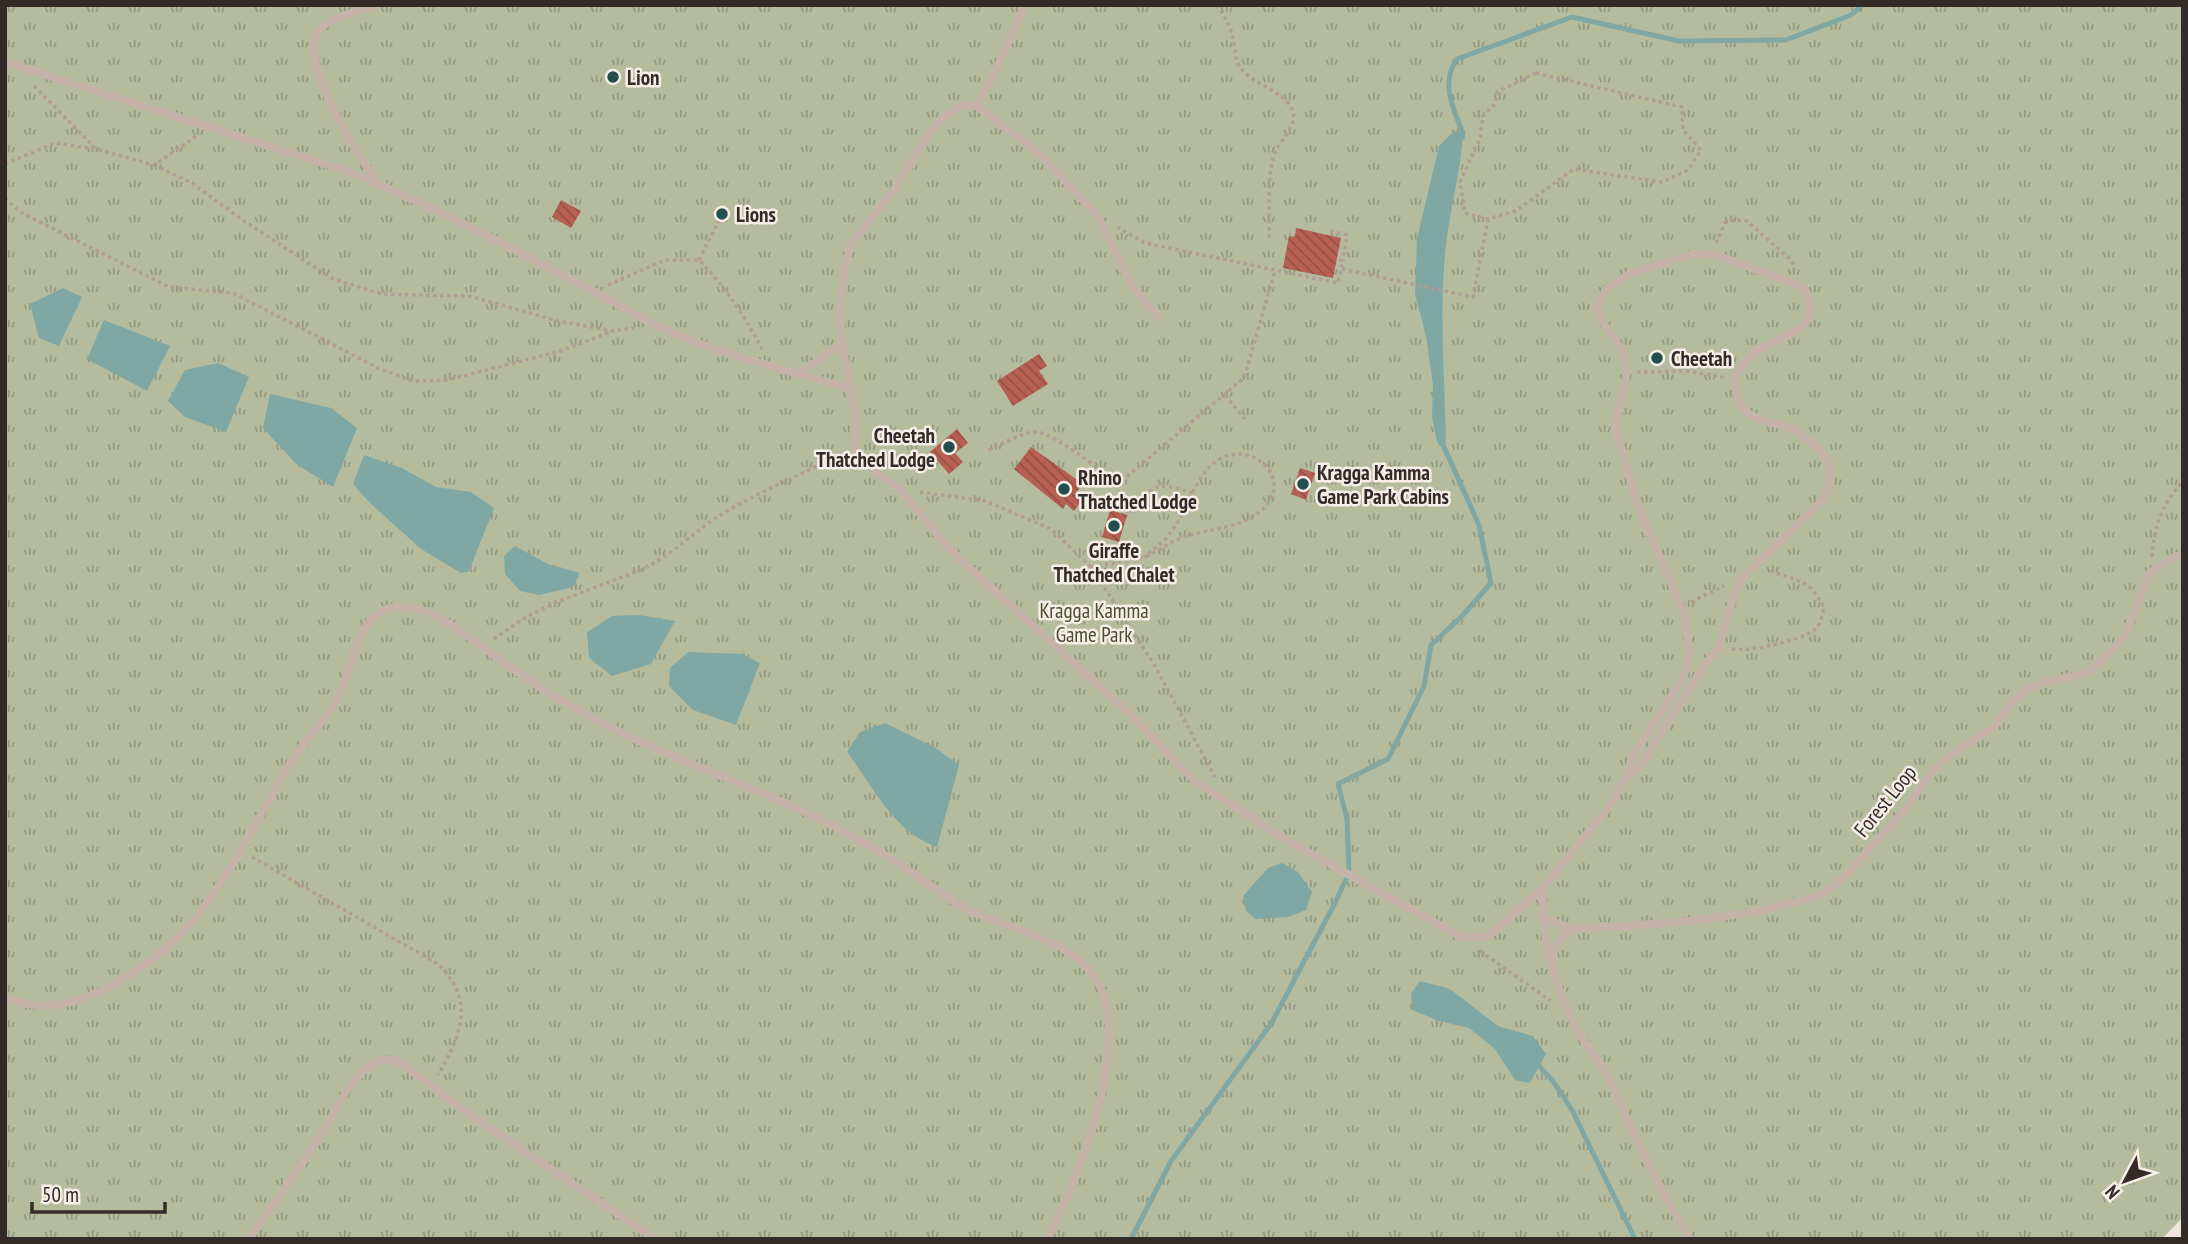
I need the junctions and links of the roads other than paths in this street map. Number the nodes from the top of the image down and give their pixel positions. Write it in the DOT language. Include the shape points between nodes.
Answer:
graph roads {
  1 [pos="377,5"];
  2 [pos="1025,5"];
  3 [pos="9,63"];
  4 [pos="977,106"];
  5 [pos="380,184"];
  6 [pos="1158,317"];
  7 [pos="842,344"];
  8 [pos="799,373"];
  9 [pos="850,389"];
  10 [pos="2183,556"];
  11 [pos="1690,656"];
  12 [pos="1706,663"];
  13 [pos="1625,779"];
  14 [pos="1543,888"];
  15 [pos="1541,916"];
  16 [pos="1573,929"];
  17 [pos="1550,959"];
  18 [pos="5,999"];
  19 [pos="248,1239"];
  20 [pos="654,1239"];
  21 [pos="1047,1239"];
  22 [pos="1690,1239"];
  1 -- 5 [label="lane" via="320,29 313,40 313,53 349,141"];
  2 -- 4 [label="lane"];
  3 -- 5 [label="lane"];
  4 -- 6 [label="lane" via="1039,153 1097,215 1132,286"];
  4 -- 7 [label="lane" via="963,106 946,115 932,130 893,191 850,244 841,302"];
  5 -- 8 [label="lane" via="657,326"];
  7 -- 8 [label="lane"];
  7 -- 9 [label="lane"];
  8 -- 9 [label="lane"];
  9 -- 14 [label="lane" via="858,424 854,446 862,458 900,489 951,551 1130,714 1195,781 1290,842 1461,937 1491,934"];
  10 -- 16 [label="lane, Forest Loop" via="2150,573 2124,637 2100,662 2089,671 2047,681 2013,701 1994,727 1933,770 1889,828 1839,882 1817,897 1756,912"];
  11 -- 12 [label="lane"];
  11 -- 12 [label="lane" via="1681,605 1639,506 1615,426 1628,372 1622,349 1597,309 1609,287 1629,275 1692,254 1709,254 1802,287 1808,296 1807,321 1799,331 1753,353 1734,379 1745,410 1792,428 1816,446 1832,472 1823,500 1745,575 1728,611 1719,648"];
  11 -- 13 [label="lane" via="1682,678 1632,758"];
  12 -- 13 [label="lane" via="1641,765"];
  13 -- 14 [label="lane" via="1608,808"];
  14 -- 15 [label="lane"];
  15 -- 16 [label="lane, Forest Loop"];
  15 -- 17 [label="lane"];
  16 -- 17 [label="lane" via="1560,940"];
  17 -- 22 [label="lane" via="1584,1040 1603,1068"];
  18 -- 21 [label="lane" via="54,1005 85,997 111,986 179,936 201,912 293,758 334,705 363,629 388,609 409,607 433,614 599,722 836,827 969,911 1030,933 1063,950 1092,973 1106,1011 1105,1064 1088,1145"];
  19 -- 20 [label="lane" via="349,1087 378,1060 394,1060 408,1068"];
}
